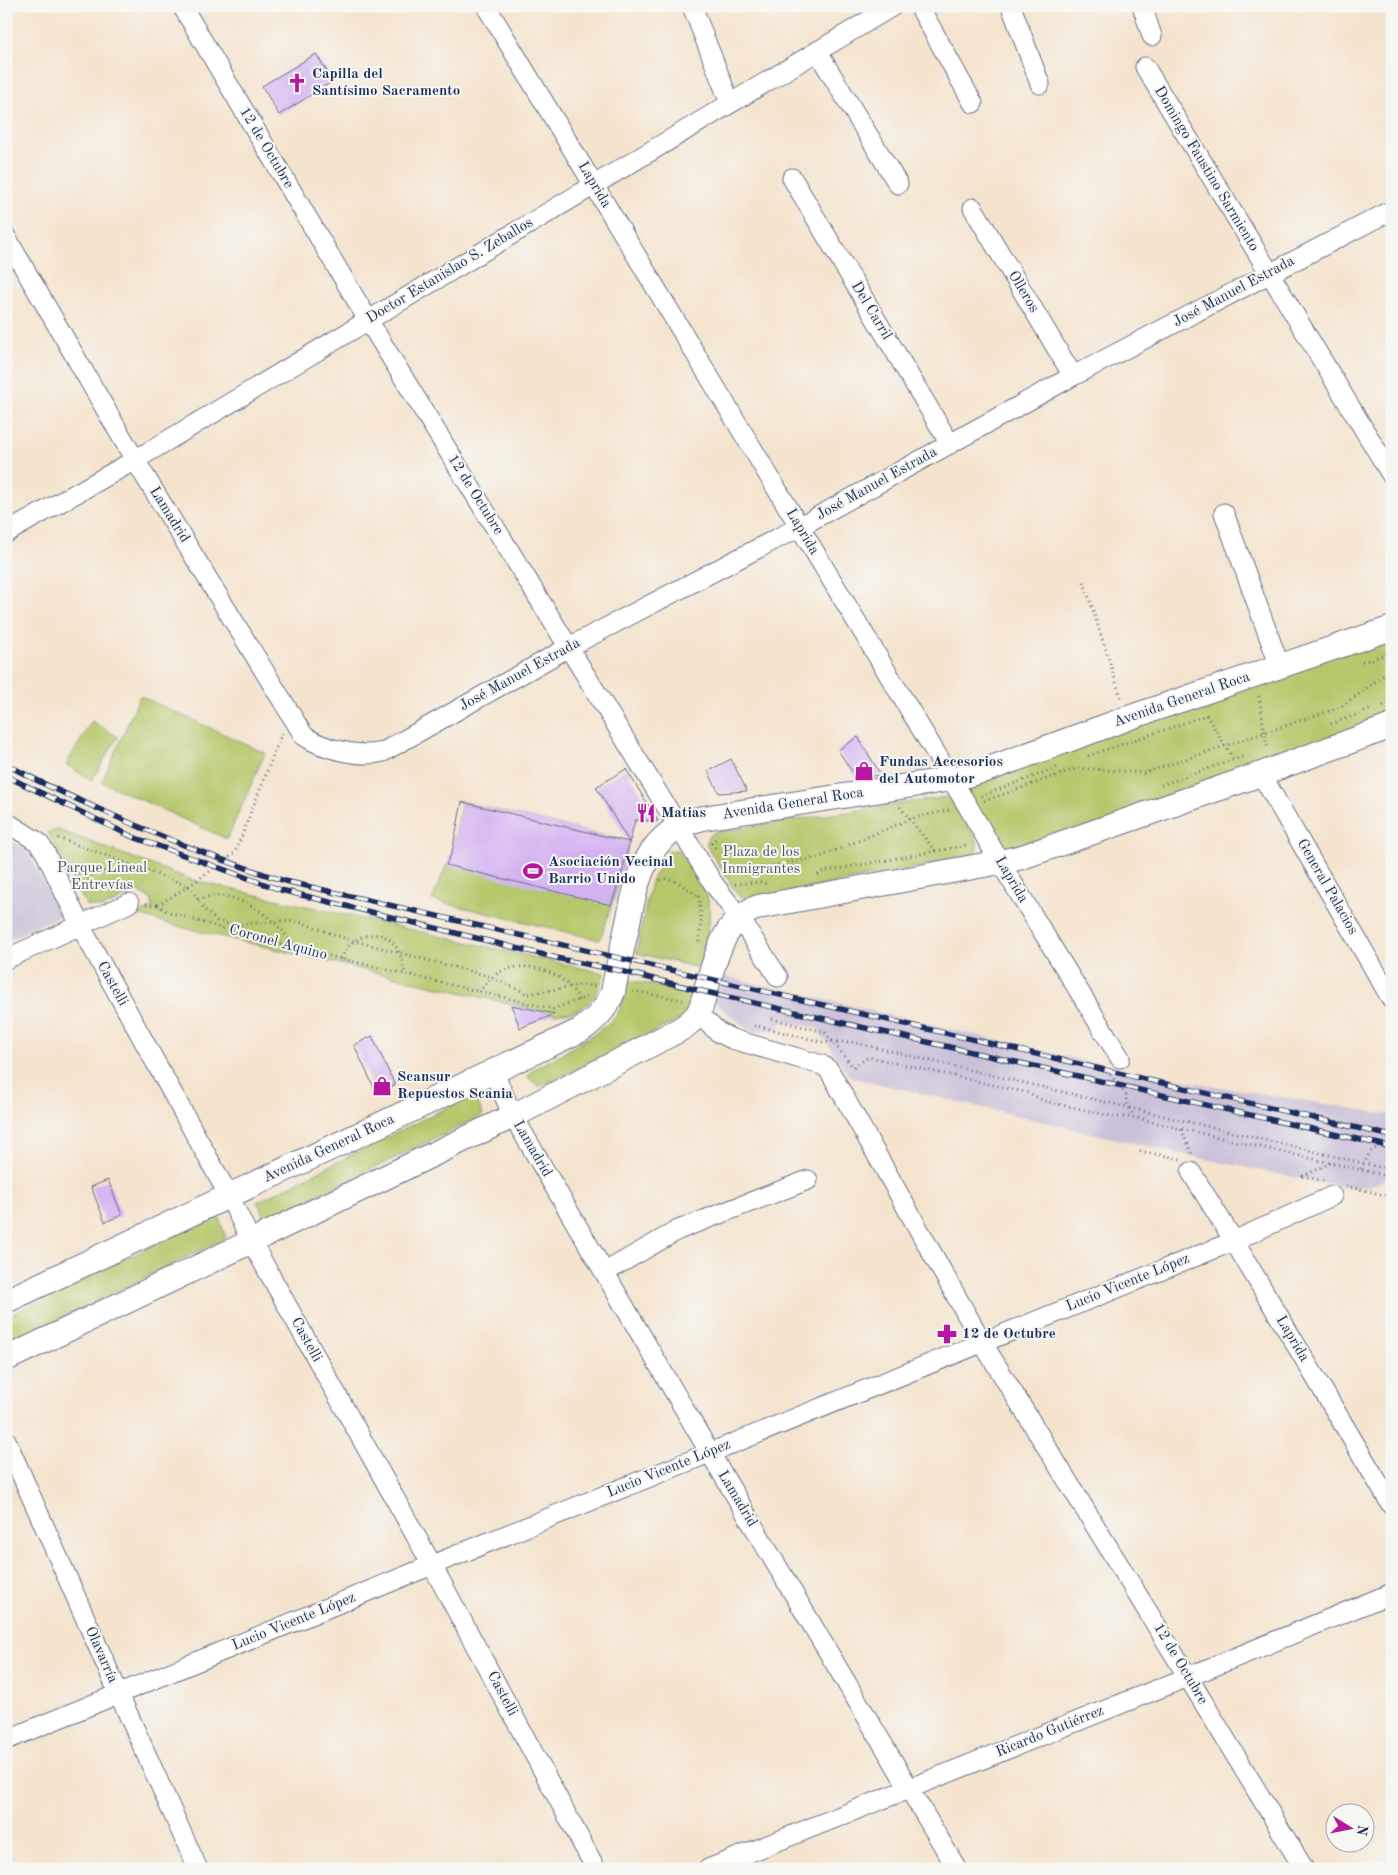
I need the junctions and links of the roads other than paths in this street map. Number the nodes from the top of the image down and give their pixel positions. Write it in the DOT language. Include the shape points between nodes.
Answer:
graph roads {
  1 [pos="182,6"];
  2 [pos="486,6"];
  3 [pos="692,6"];
  4 [pos="893,6"];
  5 [pos="919,6"];
  6 [pos="1011,6"];
  7 [pos="1142,6"];
  8 [pos="1152,36"];
  9 [pos="817,52"];
  10 [pos="1145,67"];
  11 [pos="1040,84"];
  12 [pos="730,103"];
  13 [pos="973,104"];
  14 [pos="792,178"];
  15 [pos="898,184"];
  16 [pos="593,185"];
  17 [pos="973,208"];
  18 [pos="1392,210"];
  19 [pos="6,237"];
  20 [pos="1269,274"];
  21 [pos="368,320"];
  22 [pos="1073,376"];
  23 [pos="950,444"];
  24 [pos="135,460"];
  25 [pos="1392,476"];
  26 [pos="1224,513"];
  27 [pos="799,527"];
  28 [pos="6,533"];
  29 [pos="1392,628"];
  30 [pos="569,647"];
  31 [pos="1280,667"];
  32 [pos="1392,726"];
  33 [pos="363,754"];
  34 [pos="1250,765"];
  35 [pos="952,779"];
  36 [pos="6,822"];
  37 [pos="679,826"];
  38 [pos="1000,862"];
  39 [pos="129,903"];
  40 [pos="739,917"];
  41 [pos="80,925"];
  42 [pos="6,959"];
  43 [pos="778,977"];
  44 [pos="1392,1000"];
  45 [pos="691,1011"];
  46 [pos="1113,1064"];
  47 [pos="494,1073"];
  48 [pos="513,1116"];
  49 [pos="1191,1165"];
  50 [pos="808,1180"];
  51 [pos="229,1196"];
  52 [pos="1332,1196"];
  53 [pos="251,1241"];
  54 [pos="1234,1241"];
  55 [pos="605,1272"];
  56 [pos="6,1301"];
  57 [pos="982,1342"];
  58 [pos="6,1359"];
  59 [pos="6,1440"];
  60 [pos="710,1453"];
  61 [pos="1392,1506"];
  62 [pos="432,1565"];
  63 [pos="1392,1593"];
  64 [pos="1188,1677"];
  65 [pos="119,1694"];
  66 [pos="6,1740"];
  67 [pos="908,1788"];
  68 [pos="198,1869"];
  69 [pos="596,1869"];
  70 [pos="708,1869"];
  71 [pos="957,1869"];
  72 [pos="1304,1869"];
  1 -- 21 [label="street, 12 de Octubre"];
  2 -- 16 [label="street, Laprida"];
  3 -- 12 [label="street"];
  4 -- 9 [label="street, Doctor Estanislao S. Zeballos"];
  5 -- 13 [label="street"];
  6 -- 11 [label="street"];
  7 -- 8 [label="street"];
  9 -- 12 [label="street, Doctor Estanislao S. Zeballos"];
  9 -- 15 [label="street"];
  10 -- 20 [label="street, Domingo Faustino Sarmiento"];
  12 -- 16 [label="street, Doctor Estanislao S. Zeballos"];
  14 -- 23 [label="street, Del Carril"];
  16 -- 21 [label="street, Doctor Estanislao S. Zeballos"];
  16 -- 27 [label="street, Laprida"];
  17 -- 22 [label="street, Olleros"];
  18 -- 20 [label="street, José Manuel Estrada"];
  19 -- 24 [label="street, Lamadrid"];
  20 -- 22 [label="street, José Manuel Estrada"];
  20 -- 25 [label="street, Domingo Faustino Sarmiento"];
  21 -- 24 [label="street, Doctor Estanislao S. Zeballos"];
  21 -- 30 [label="street, 12 de Octubre"];
  22 -- 23 [label="street, José Manuel Estrada"];
  23 -- 27 [label="street, José Manuel Estrada"];
  24 -- 28 [label="street, Doctor Estanislao S. Zeballos"];
  24 -- 33 [label="street, Lamadrid" via="304,736 319,746"];
  26 -- 31 [label="street"];
  27 -- 30 [label="street, José Manuel Estrada"];
  27 -- 35 [label="street, Laprida"];
  29 -- 31 [label="main road, Avenida General Roca"];
  30 -- 33 [label="street, José Manuel Estrada" via="383,752"];
  30 -- 37 [label="street, 12 de Octubre"];
  31 -- 35 [label="main road, Avenida General Roca"];
  32 -- 34 [label="main road"];
  34 -- 38 [label="main road" via="1022,857"];
  34 -- 44 [label="street, General Palacios"];
  35 -- 37 [label="main road, Avenida General Roca" via="703,818"];
  35 -- 38 [label="street, Laprida"];
  36 -- 41 [label="street, Castelli" via="38,842"];
  37 -- 40 [label="street, 12 de Octubre" via="719,879"];
  37 -- 47 [label="main road, Avenida General Roca" via="652,850 642,868 607,1006 581,1030"];
  38 -- 40 [label="main road" via="758,907"];
  38 -- 46 [label="street, Laprida"];
  39 -- 41 [label="street"];
  40 -- 43 [label="street, 12 de Octubre"];
  40 -- 45 [label="main road" via="717,952"];
  41 -- 42 [label="street"];
  41 -- 51 [label="street, Castelli"];
  45 -- 48 [label="main road" via="688,1024 679,1030"];
  45 -- 57 [label="street, 12 de Octubre" via="732,1039 822,1065 829,1070"];
  47 -- 48 [label="street, Lamadrid"];
  47 -- 51 [label="main road, Avenida General Roca"];
  48 -- 53 [label="main road"];
  48 -- 55 [label="street, Lamadrid"];
  49 -- 54 [label="street, Laprida"];
  50 -- 55 [label="street" via="678,1230"];
  51 -- 53 [label="street, Castelli"];
  51 -- 56 [label="main road, Avenida General Roca"];
  52 -- 54 [label="street, Lucio Vicente López"];
  53 -- 58 [label="main road"];
  53 -- 62 [label="street, Castelli"];
  54 -- 57 [label="street, Lucio Vicente López"];
  54 -- 61 [label="street, Laprida"];
  55 -- 60 [label="street, Lamadrid"];
  57 -- 60 [label="street, Lucio Vicente López"];
  57 -- 64 [label="street, 12 de Octubre"];
  59 -- 65 [label="street, Olavarría"];
  60 -- 62 [label="street, Lucio Vicente López"];
  60 -- 67 [label="street, Lamadrid"];
  62 -- 65 [label="street, Lucio Vicente López"];
  62 -- 69 [label="street, Castelli"];
  63 -- 64 [label="street, Ricardo Gutiérrez"];
  64 -- 67 [label="street, Ricardo Gutiérrez"];
  64 -- 72 [label="street, 12 de Octubre"];
  65 -- 66 [label="street, Lucio Vicente López"];
  65 -- 68 [label="street, Olavarría"];
  67 -- 70 [label="street, Ricardo Gutiérrez"];
  67 -- 71 [label="street, Lamadrid"];
}
